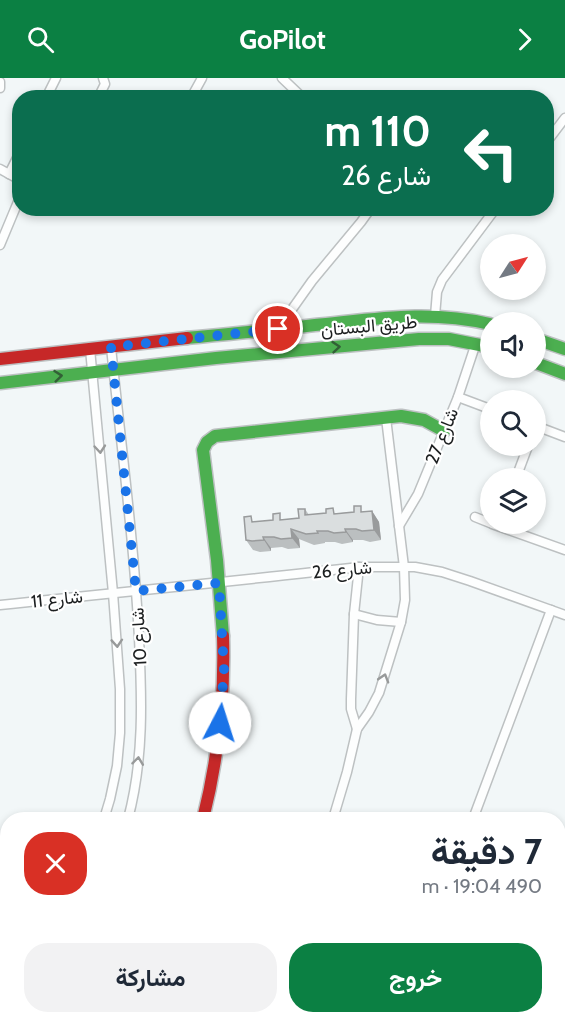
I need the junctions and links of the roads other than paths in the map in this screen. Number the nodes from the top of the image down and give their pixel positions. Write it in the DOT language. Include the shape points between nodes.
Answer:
graph roads {
  1 [pos="282,78"];
  2 [pos="0,82"];
  3 [pos="0,88"];
  4 [pos="295,90"];
  5 [pos="565,118"];
  6 [pos="554,132"];
  7 [pos="12,168"];
  8 [pos="0,169"];
  9 [pos="9,174"];
  10 [pos="12,176"];
  11 [pos="13,216"];
  12 [pos="365,216"];
  13 [pos="490,216"];
  14 [pos="0,245"];
  15 [pos="435,316"];
  16 [pos="480,322"];
  17 [pos="278,329"];
  18 [pos="546,342"];
  19 [pos="476,344"];
  20 [pos="480,345"];
  21 [pos="111,347"];
  22 [pos="90,349"];
  23 [pos="565,349"];
  24 [pos="0,359"];
  25 [pos="546,367"];
  26 [pos="113,370"];
  27 [pos="92,373"];
  28 [pos="565,374"];
  29 [pos="0,383"];
  30 [pos="458,397"];
  31 [pos="480,405"];
  32 [pos="386,418"];
  33 [pos="546,430"];
  34 [pos="444,431"];
  35 [pos="565,437"];
  36 [pos="475,517"];
  37 [pos="480,519"];
  38 [pos="399,526"];
  39 [pos="522,534"];
  40 [pos="565,550"];
  41 [pos="359,567"];
  42 [pos="404,567"];
  43 [pos="219,583"];
  44 [pos="136,591"];
  45 [pos="113,593"];
  46 [pos="0,605"];
  47 [pos="551,610"];
  48 [pos="354,614"];
  49 [pos="565,615"];
  50 [pos="401,622"];
  51 [pos="357,729"];
  52 [pos="106,812"];
  53 [pos="129,812"];
  54 [pos="205,812"];
  55 [pos="335,812"];
  56 [pos="476,812"];
  1 -- 4 [label="street"];
  2 -- 3 [label="street"];
  5 -- 6 [label="street"];
  7 -- 9 [label="street"];
  8 -- 9 [label="street"];
  9 -- 10 [label="street"];
  11 -- 14 [label="street"];
  12 -- 17 [label="street"];
  13 -- 15 [label="street" via="442,280"];
  15 -- 16 [label="main road, طريق البستان"];
  15 -- 17 [label="main road, طريق البستان"];
  17 -- 21 [label="main road, طريق البستان"];
  18 -- 23 [label="main road"];
  19 -- 20 [label="main road, طريق البستان"];
  26 -- 19 [label="main road, طريق البستان, one-way" via="419,339"];
  19 -- 30 [label="street, شارع 27"];
  21 -- 22 [label="main road, طريق البستان"];
  21 -- 26 [label="street, شارع 10"];
  22 -- 24 [label="main road, طريق البستان"];
  22 -- 27 [label="street, شارع 10"];
  25 -- 28 [label="main road"];
  26 -- 27 [label="main road, طريق البستان"];
  26 -- 44 [label="street, شارع 10"];
  29 -- 27 [label="main road, طريق البستان, one-way"];
  27 -- 45 [label="street, شارع 10, one-way"];
  30 -- 31 [label="street"];
  30 -- 34 [label="street, شارع 27"];
  32 -- 34 [label="main road" via="416,418"];
  32 -- 38 [label="street"];
  32 -- 43 [label="main road" via="215,436 207,442 203,450"];
  33 -- 35 [label="street"];
  34 -- 38 [label="street, شارع 27" via="418,494"];
  36 -- 37 [label="street"];
  38 -- 42 [label="street"];
  39 -- 40 [label="street"];
  41 -- 42 [label="street, شارع 26"];
  41 -- 43 [label="street, شارع 26"];
  41 -- 48 [label="street"];
  42 -- 47 [label="street, شارع 26" via="452,575"];
  42 -- 50 [label="street"];
  43 -- 44 [label="street, شارع 26"];
  43 -- 54 [label="main road" via="222,705"];
  44 -- 45 [label="street, شارع 26"];
  53 -- 44 [label="street, شارع 10, one-way" via="141,722"];
  45 -- 46 [label="street, شارع 11"];
  45 -- 52 [label="street, شارع 10, one-way" via="120,733"];
  47 -- 49 [label="street, شارع 26"];
  47 -- 56 [label="street"];
  48 -- 50 [label="street"];
  48 -- 51 [label="street" via="351,709"];
  51 -- 50 [label="street, one-way" via="379,693"];
  51 -- 55 [label="street"];
}
